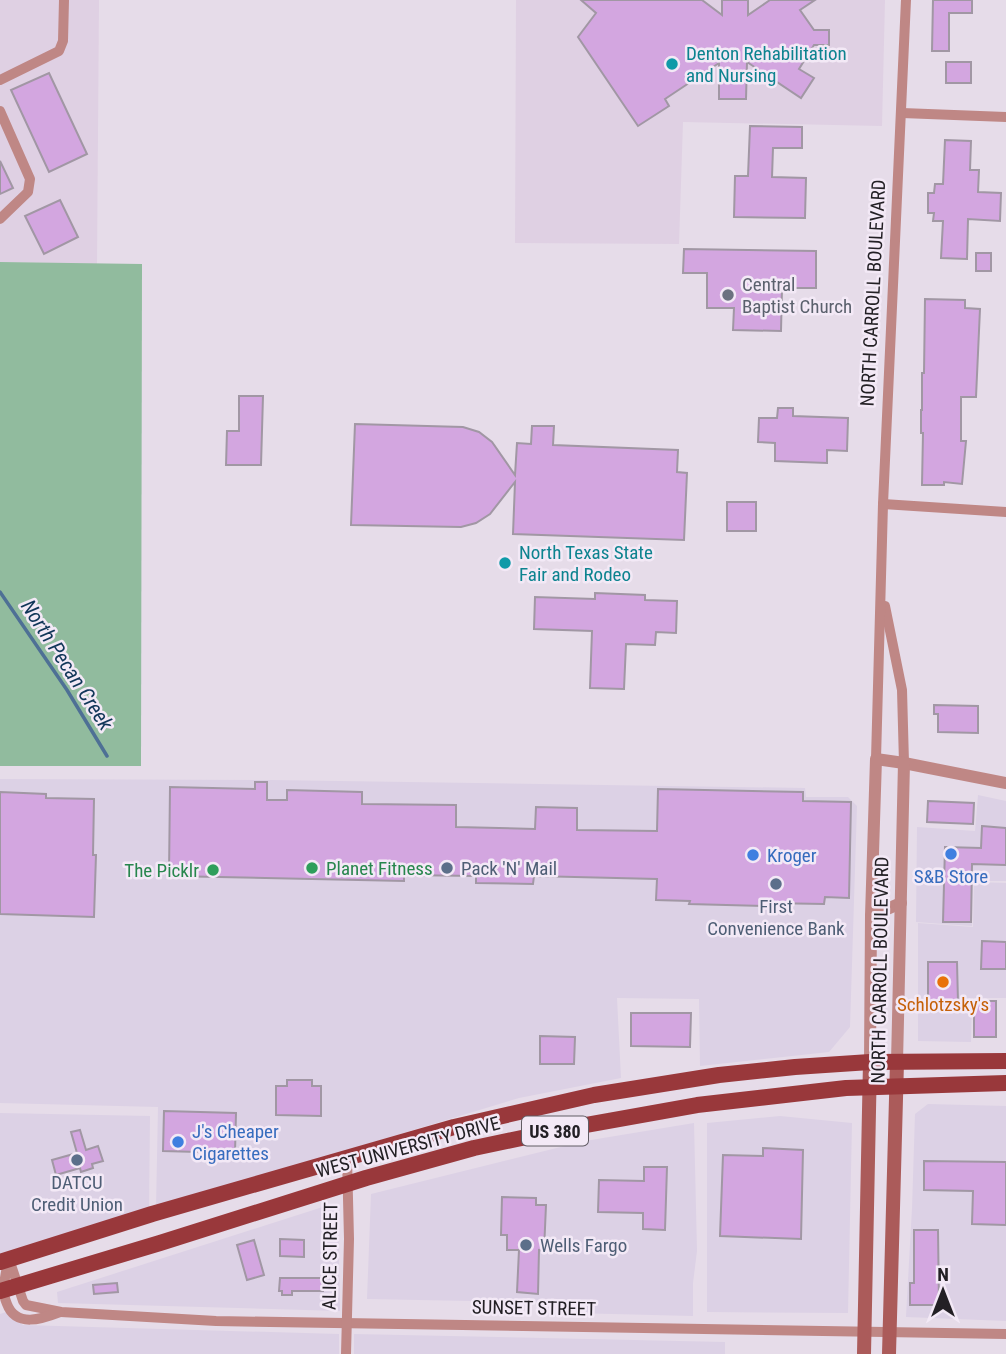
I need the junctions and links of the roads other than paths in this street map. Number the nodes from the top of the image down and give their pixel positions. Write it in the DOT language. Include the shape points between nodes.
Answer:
graph roads {
  1 [pos="64,0"];
  2 [pos="906,0"];
  3 [pos="0,80"];
  4 [pos="0,111"];
  5 [pos="902,113"];
  6 [pos="1006,117"];
  7 [pos="0,219"];
  8 [pos="883,504"];
  9 [pos="1006,512"];
  10 [pos="881,589"];
  11 [pos="876,759"];
  12 [pos="904,763"];
  13 [pos="1006,783"];
  14 [pos="901,903"];
  15 [pos="871,916"];
  16 [pos="1006,1061"];
  17 [pos="870,1062"];
  18 [pos="897,1062"];
  19 [pos="1006,1083"];
  20 [pos="896,1085"];
  21 [pos="870,1087"];
  22 [pos="346,1158"];
  23 [pos="347,1184"];
  24 [pos="4,1260"];
  25 [pos="7,1289"];
  26 [pos="61,1312"];
  27 [pos="346,1322"];
  28 [pos="864,1331"];
  29 [pos="890,1332"];
  30 [pos="1006,1334"];
  31 [pos="346,1354"];
  32 [pos="864,1354"];
  33 [pos="889,1354"];
  1 -- 3 [label="street" via="59,51"];
  2 -- 5 [label="street, NORTH CARROLL BOULEVARD"];
  4 -- 7 [label="street" via="30,179 28,192"];
  5 -- 6 [label="street"];
  5 -- 8 [label="street, NORTH CARROLL BOULEVARD"];
  8 -- 9 [label="street"];
  8 -- 10 [label="street, NORTH CARROLL BOULEVARD"];
  10 -- 11 [label="street, NORTH CARROLL BOULEVARD"];
  10 -- 12 [label="street, NORTH CARROLL BOULEVARD" via="902,690"];
  11 -- 12 [label="street"];
  11 -- 15 [label="street, NORTH CARROLL BOULEVARD"];
  12 -- 13 [label="street"];
  12 -- 14 [label="street, NORTH CARROLL BOULEVARD"];
  14 -- 15 [label="street"];
  14 -- 18 [label="street, NORTH CARROLL BOULEVARD"];
  15 -- 17 [label="street, NORTH CARROLL BOULEVARD"];
  16 -- 18 [label="main road, WEST UNIVERSITY DRIVE / US 380"];
  17 -- 18 [label="main road, WEST UNIVERSITY DRIVE / US 380"];
  17 -- 21 [label="main road, NORTH CARROLL BOULEVARD"];
  17 -- 22 [label="main road, WEST UNIVERSITY DRIVE / US 380" via="719,1075 594,1096 464,1124"];
  18 -- 20 [label="main road, NORTH CARROLL BOULEVARD"];
  19 -- 20 [label="main road, WEST UNIVERSITY DRIVE / US 380"];
  20 -- 21 [label="main road, WEST UNIVERSITY DRIVE / US 380"];
  20 -- 29 [label="main road, NORTH CARROLL BOULEVARD"];
  21 -- 23 [label="main road, WEST UNIVERSITY DRIVE / US 380" via="734,1100 595,1123 474,1148"];
  21 -- 28 [label="main road, NORTH CARROLL BOULEVARD"];
  22 -- 23 [label="street, ALICE STREET"];
  22 -- 24 [label="main road, WEST UNIVERSITY DRIVE / US 380"];
  23 -- 25 [label="main road, WEST UNIVERSITY DRIVE / US 380"];
  23 -- 27 [label="street, ALICE STREET"];
  24 -- 25 [label="street"];
  24 -- 25 [label="street, SUNSET STREET"];
  25 -- 26 [label="street, SUNSET STREET" via="26,1305"];
  25 -- 26 [label="street, SUNSET STREET" via="7,1303 12,1315 19,1318 41,1320"];
  26 -- 27 [label="street, SUNSET STREET" via="216,1321"];
  27 -- 28 [label="street, SUNSET STREET"];
  27 -- 31 [label="street, ALICE STREET"];
  28 -- 29 [label="street, SUNSET STREET"];
  28 -- 32 [label="main road, NORTH CARROLL BOULEVARD"];
  29 -- 30 [label="street, SUNSET STREET"];
  29 -- 33 [label="main road, NORTH CARROLL BOULEVARD"];
}
